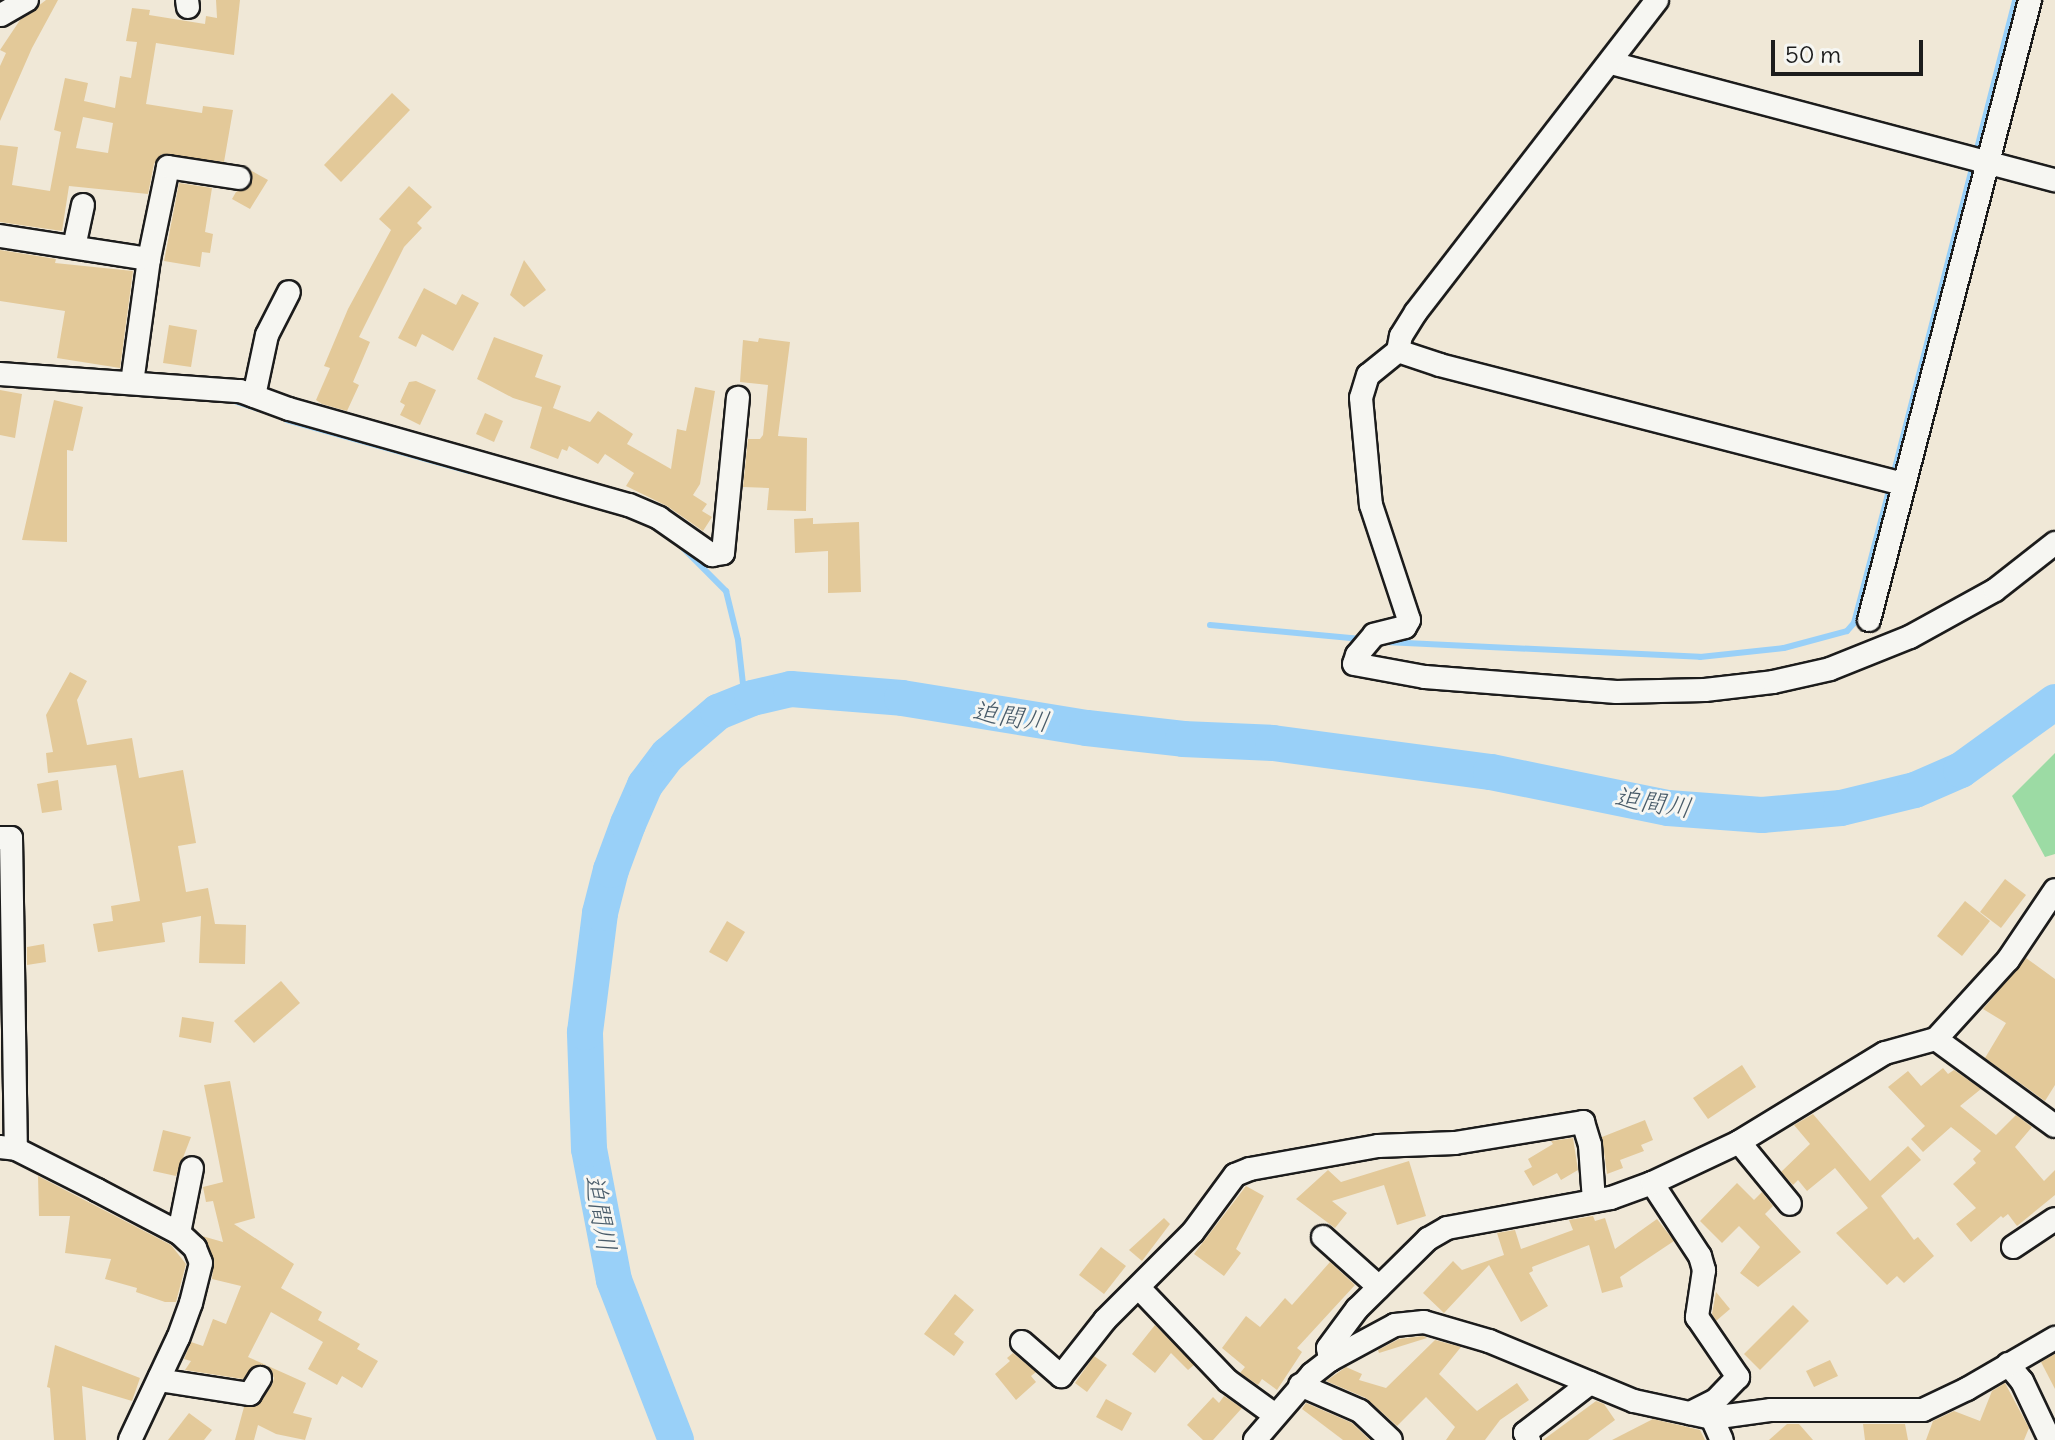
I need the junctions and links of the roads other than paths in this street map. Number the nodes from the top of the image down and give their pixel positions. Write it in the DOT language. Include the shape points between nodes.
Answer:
graph roads {
  1 [pos="6,0"];
  2 [pos="27,0"];
  3 [pos="1657,0"];
  4 [pos="2030,0"];
  5 [pos="0,16"];
  6 [pos="1611,63"];
  7 [pos="1989,162"];
  8 [pos="239,178"];
  9 [pos="2055,180"];
  10 [pos="83,205"];
  11 [pos="0,236"];
  12 [pos="74,247"];
  13 [pos="149,259"];
  14 [pos="289,292"];
  15 [pos="1398,351"];
  16 [pos="0,374"];
  17 [pos="132,383"];
  18 [pos="254,396"];
  19 [pos="738,398"];
  20 [pos="1903,484"];
  21 [pos="2055,543"];
  22 [pos="1869,620"];
  23 [pos="0,838"];
  24 [pos="2055,890"];
  25 [pos="1936,1039"];
  26 [pos="2055,1126"];
  27 [pos="1739,1142"];
  28 [pos="8,1148"];
  29 [pos="192,1168"];
  30 [pos="1652,1183"];
  31 [pos="1594,1201"];
  32 [pos="1790,1204"];
  33 [pos="2055,1219"];
  34 [pos="179,1233"];
  35 [pos="1323,1237"];
  36 [pos="2013,1247"];
  37 [pos="1379,1287"];
  38 [pos="1140,1289"];
  39 [pos="2055,1338"];
  40 [pos="1022,1342"];
  41 [pos="1330,1360"];
  42 [pos="2008,1364"];
  43 [pos="160,1377"];
  44 [pos="260,1378"];
  45 [pos="1590,1383"];
  46 [pos="1300,1385"];
  47 [pos="1275,1415"];
  48 [pos="1701,1415"];
  49 [pos="136,1437"];
  50 [pos="1255,1440"];
  51 [pos="1391,1440"];
  52 [pos="1529,1440"];
  53 [pos="1722,1440"];
  54 [pos="2050,1440"];
  1 -- 5 [label="street"];
  2 -- 5 [label="street"];
  3 -- 6 [label="street"];
  4 -- 7 [label="street"];
  6 -- 7 [label="street"];
  6 -- 15 [label="street" via="1416,312"];
  7 -- 9 [label="street"];
  7 -- 20 [label="street"];
  8 -- 13 [label="street" via="168,167"];
  10 -- 12 [label="street"];
  11 -- 12 [label="street"];
  12 -- 13 [label="street"];
  13 -- 17 [label="street"];
  14 -- 18 [label="street" via="267,335"];
  15 -- 20 [label="street"];
  15 -- 21 [label="street" via="1368,375 1361,398 1371,505 1409,620 1405,627 1374,635 1354,664 1425,677 1616,692 1773,682 1861,658 1930,627 1995,590"];
  16 -- 17 [label="street"];
  17 -- 18 [label="street" via="226,388"];
  18 -- 19 [label="street" via="629,505 659,518 712,555 723,553"];
  20 -- 22 [label="street"];
  23 -- 28 [label="street" via="11,838"];
  24 -- 25 [label="street" via="2008,960"];
  25 -- 26 [label="street"];
  25 -- 27 [label="street" via="1885,1053"];
  27 -- 30 [label="street"];
  27 -- 32 [label="street"];
  28 -- 34 [label="street"];
  29 -- 34 [label="street"];
  30 -- 31 [label="street"];
  30 -- 48 [label="street" via="1700,1256 1704,1270 1697,1317 1738,1377"];
  31 -- 37 [label="street" via="1447,1228 1428,1239"];
  31 -- 38 [label="street" via="1583,1122 1455,1143 1378,1146 1284,1160 1235,1175 1193,1232"];
  33 -- 36 [label="street"];
  34 -- 43 [label="street" via="195,1248 201,1263"];
  35 -- 37 [label="street"];
  37 -- 41 [label="street" via="1328,1348"];
  38 -- 40 [label="street" via="1105,1320 1061,1376"];
  38 -- 47 [label="street" via="1228,1381"];
  39 -- 42 [label="street"];
  41 -- 45 [label="street" via="1395,1325 1424,1322 1489,1341"];
  41 -- 46 [label="street"];
  42 -- 48 [label="street" via="1923,1410"];
  42 -- 54 [label="street" via="2022,1381"];
  43 -- 44 [label="street" via="250,1394"];
  43 -- 49 [label="street"];
  45 -- 48 [label="street" via="1634,1401"];
  45 -- 52 [label="street" via="1525,1433"];
  46 -- 47 [label="street"];
  46 -- 51 [label="street" via="1360,1411"];
  47 -- 50 [label="street"];
  48 -- 53 [label="street"];
}
